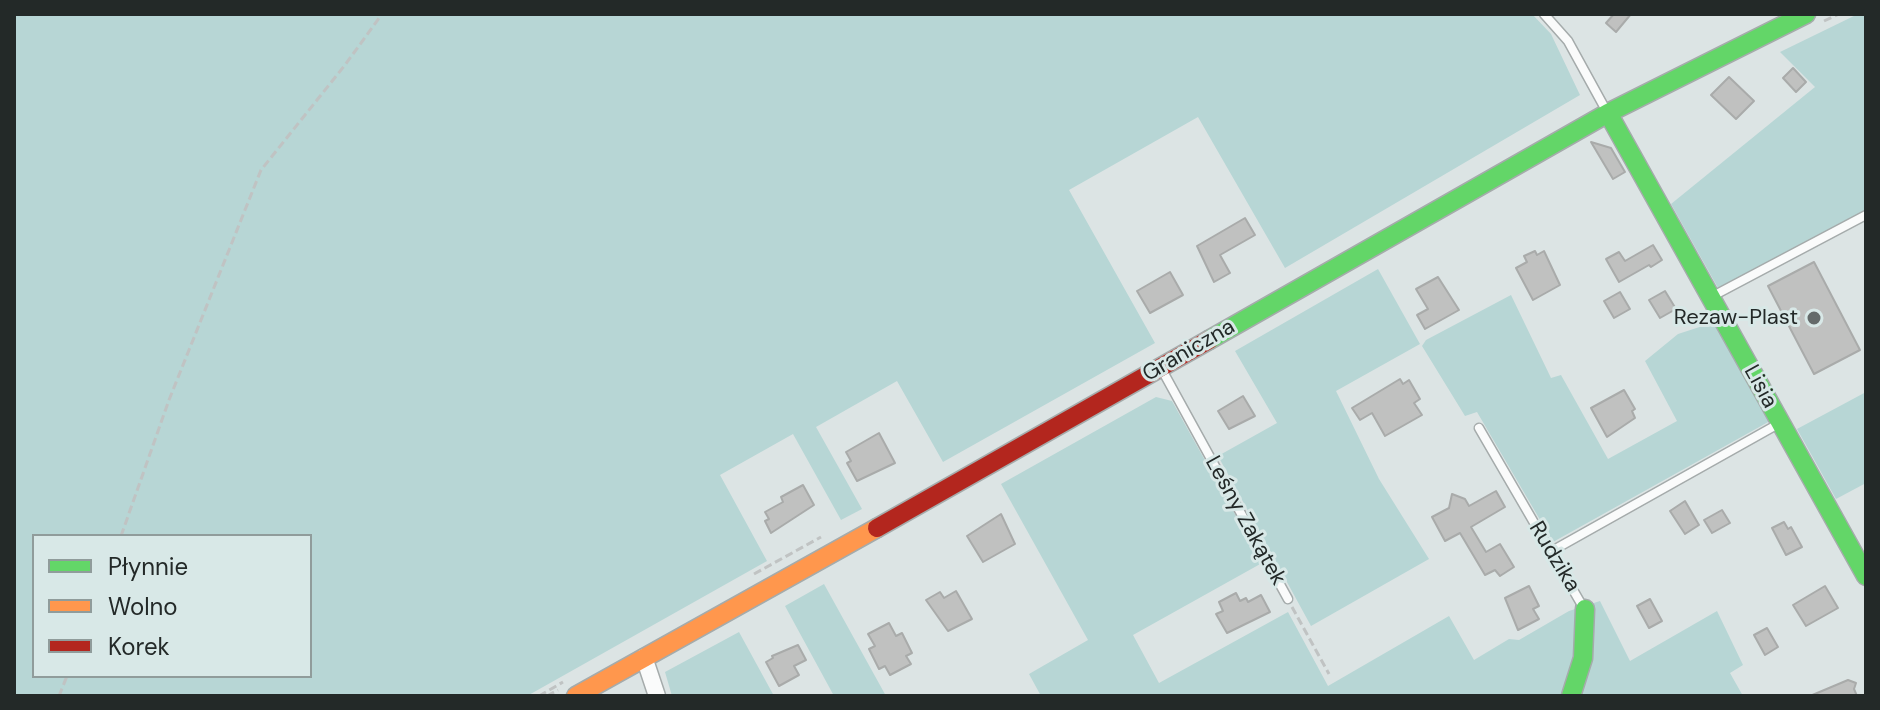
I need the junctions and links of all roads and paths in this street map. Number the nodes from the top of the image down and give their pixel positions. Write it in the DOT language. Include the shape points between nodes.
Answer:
graph roads {
  1 [pos="382,14"];
  2 [pos="1544,14"];
  3 [pos="1806,14"];
  4 [pos="1608,113"];
  5 [pos="1866,215"];
  6 [pos="1710,297"];
  7 [pos="1160,368"];
  8 [pos="1780,423"];
  9 [pos="1479,428"];
  10 [pos="122,534"];
  11 [pos="1550,552"];
  12 [pos="1866,576"];
  13 [pos="1288,599"];
  14 [pos="1585,609"];
  15 [pos="644,657"];
  16 [pos="1329,674"];
  17 [pos="576,696"];
  18 [pos="657,696"];
  19 [pos="1571,696"];
  1 -- 10 [label="path" via="261,170"];
  2 -- 4 [label="lane" via="1568,41"];
  3 -- 4 [label="street, Graniczna"];
  4 -- 6 [label="street, Lisia"];
  4 -- 7 [label="street, Graniczna"];
  5 -- 6 [label="lane"];
  6 -- 8 [label="street, Lisia"];
  7 -- 13 [label="lane, Leśny Zakątek"];
  7 -- 15 [label="street, Graniczna"];
  8 -- 11 [label="lane"];
  8 -- 12 [label="street, Lisia"];
  9 -- 11 [label="lane, Rudzika"];
  11 -- 14 [label="lane, Rudzika"];
  13 -- 16 [label="path, Leśny Zakątek"];
  14 -- 19 [label="street, Rudzika" via="1583,658"];
  15 -- 17 [label="street, Graniczna"];
  15 -- 18 [label="street"];
}
